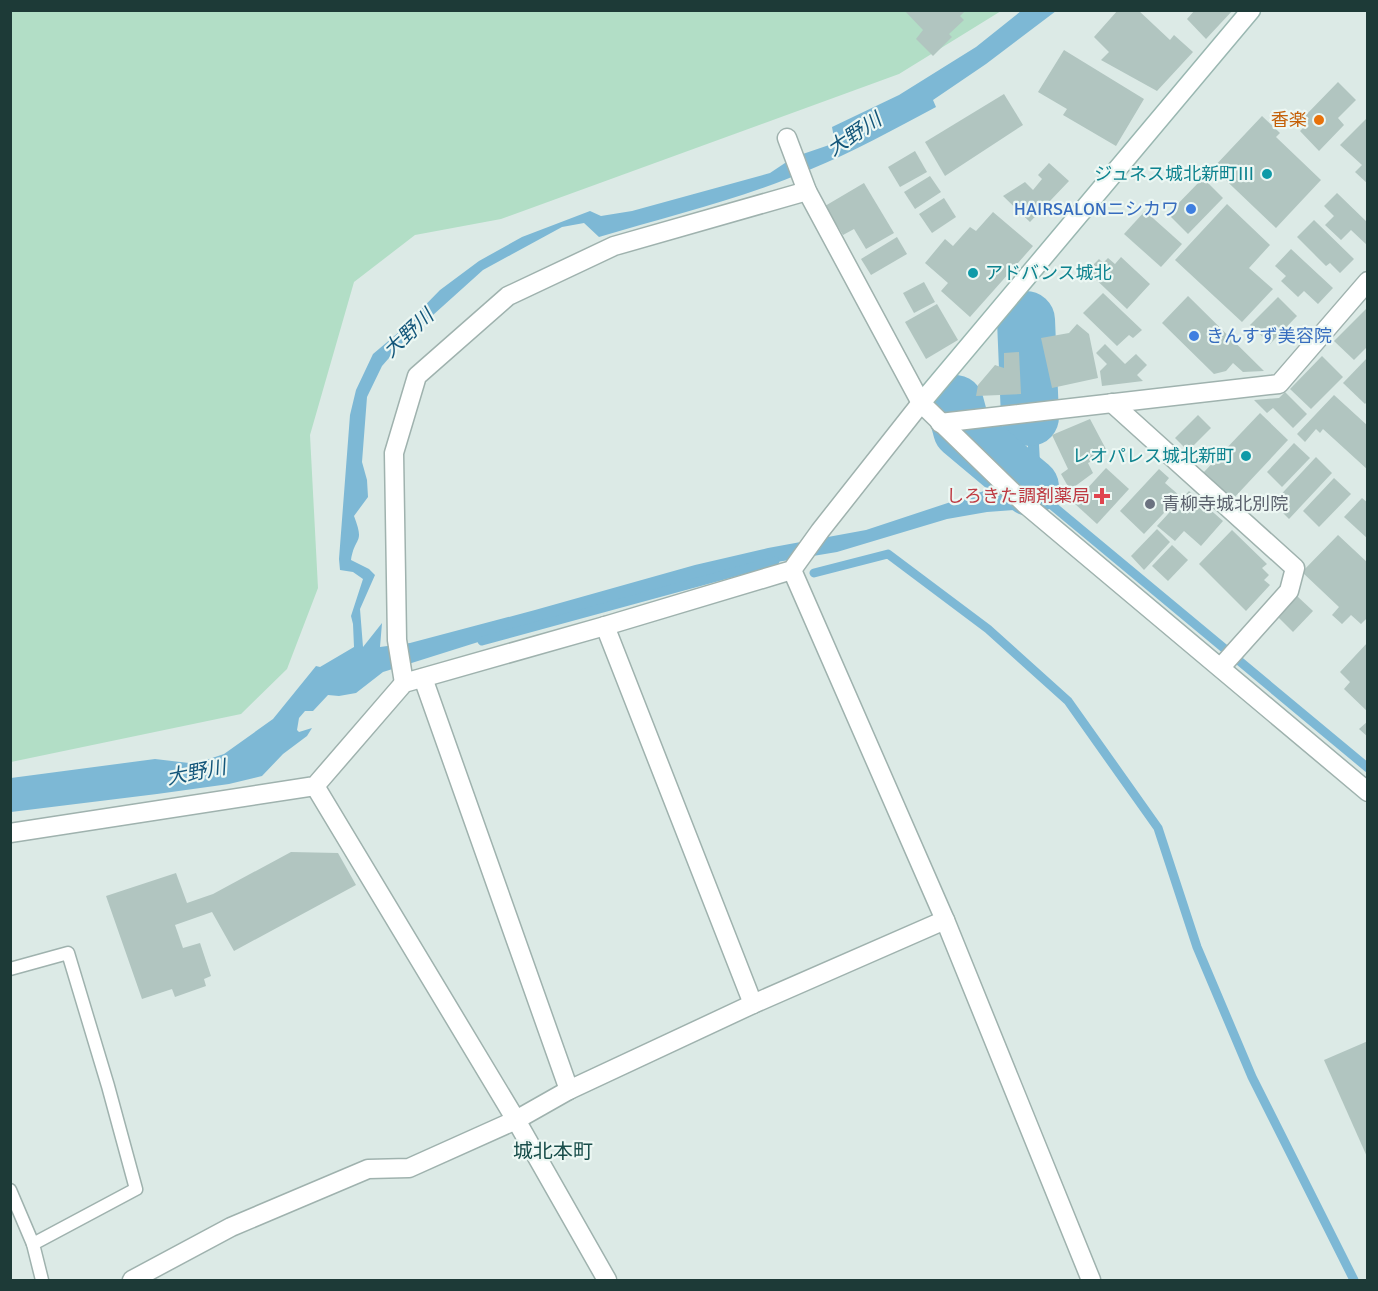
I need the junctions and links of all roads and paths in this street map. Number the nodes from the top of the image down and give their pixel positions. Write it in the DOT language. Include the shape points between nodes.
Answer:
graph roads {
  1 [pos="1251,10"];
  2 [pos="787,138"];
  3 [pos="807,191"];
  4 [pos="1368,281"];
  5 [pos="921,402"];
  6 [pos="1112,403"];
  7 [pos="940,423"];
  8 [pos="792,570"];
  9 [pos="605,626"];
  10 [pos="1221,667"];
  11 [pos="403,677"];
  12 [pos="423,678"];
  13 [pos="315,786"];
  14 [pos="1368,792"];
  15 [pos="10,834"];
  16 [pos="945,920"];
  17 [pos="10,969"];
  18 [pos="753,1004"];
  19 [pos="569,1090"];
  20 [pos="516,1120"];
  21 [pos="10,1190"];
  22 [pos="33,1244"];
  23 [pos="42,1281"];
  24 [pos="132,1281"];
  25 [pos="607,1281"];
  26 [pos="1091,1281"];
  1 -- 5 [label="street"];
  2 -- 3 [label="street"];
  3 -- 5 [label="street"];
  3 -- 11 [label="street" via="614,246 507,296 417,376 394,453 397,640"];
  4 -- 6 [label="street" via="1279,384"];
  5 -- 7 [label="street"];
  5 -- 8 [label="street"];
  6 -- 7 [label="street"];
  6 -- 10 [label="street" via="1295,568 1289,591"];
  7 -- 10 [label="street" via="1025,504"];
  8 -- 9 [label="street"];
  8 -- 16 [label="street"];
  9 -- 12 [label="street"];
  9 -- 18 [label="street"];
  10 -- 14 [label="street"];
  11 -- 12 [label="street"];
  11 -- 13 [label="street"];
  12 -- 19 [label="street"];
  13 -- 15 [label="street"];
  13 -- 20 [label="street"];
  16 -- 18 [label="street"];
  16 -- 26 [label="street"];
  17 -- 22 [label="lane" via="68,953 136,1189"];
  18 -- 19 [label="street"];
  19 -- 20 [label="street"];
  20 -- 24 [label="street" via="409,1168 368,1169 358,1173 231,1227"];
  20 -- 25 [label="street"];
  21 -- 22 [label="lane"];
  22 -- 23 [label="lane"];
}
